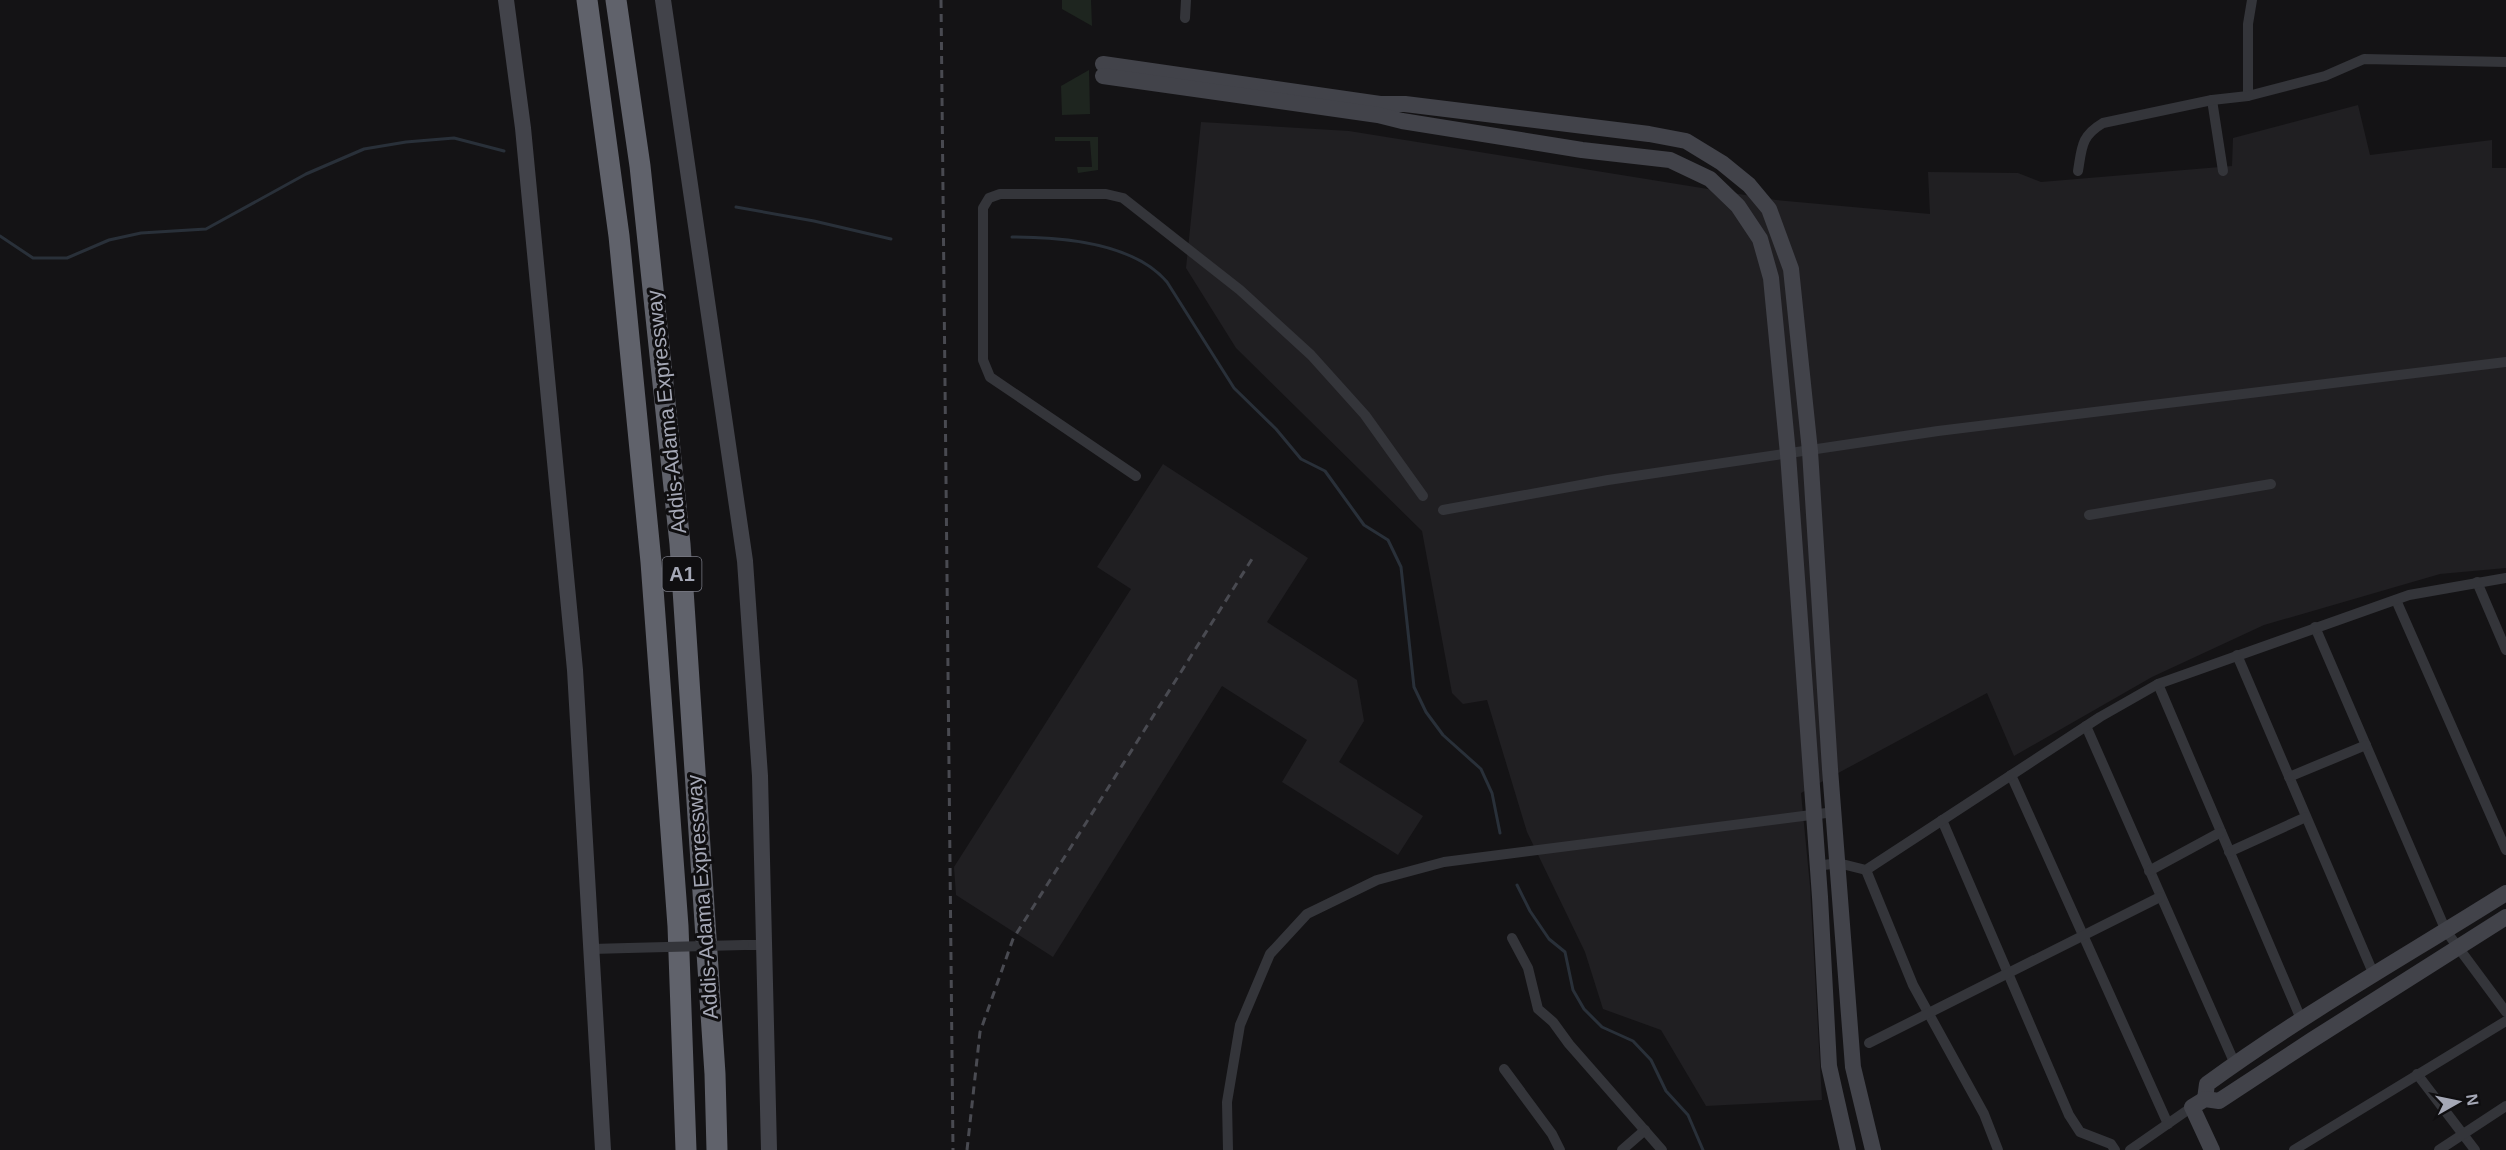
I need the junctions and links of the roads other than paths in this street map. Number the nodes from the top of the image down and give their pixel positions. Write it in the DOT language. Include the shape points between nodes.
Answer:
graph roads {
  1 [pos="506,0"];
  2 [pos="587,0"];
  3 [pos="616,0"];
  4 [pos="663,0"];
  5 [pos="1186,0"];
  6 [pos="2252,0"];
  7 [pos="1185,18"];
  8 [pos="2506,63"];
  9 [pos="2248,96"];
  10 [pos="2212,100"];
  11 [pos="2078,171"];
  12 [pos="2223,171"];
  13 [pos="2506,362"];
  14 [pos="1810,451"];
  15 [pos="1788,454"];
  16 [pos="1136,476"];
  17 [pos="2271,484"];
  18 [pos="1423,496"];
  19 [pos="1443,510"];
  20 [pos="2089,515"];
  21 [pos="2506,578"];
  22 [pos="2477,582"];
  23 [pos="2396,600"];
  24 [pos="2315,627"];
  25 [pos="2506,650"];
  26 [pos="2237,655"];
  27 [pos="2158,684"];
  28 [pos="2086,726"];
  29 [pos="2366,746"];
  30 [pos="2011,775"];
  31 [pos="2289,777"];
  32 [pos="1833,812"];
  33 [pos="1814,814"];
  34 [pos="2306,817"];
  35 [pos="1942,820"];
  36 [pos="2221,832"];
  37 [pos="2506,850"];
  38 [pos="2229,852"];
  39 [pos="1838,863"];
  40 [pos="1817,866"];
  41 [pos="1866,870"];
  42 [pos="2149,871"];
  43 [pos="2506,893"];
  44 [pos="2160,897"];
  45 [pos="2506,918"];
  46 [pos="2446,931"];
  47 [pos="2083,936"];
  48 [pos="1512,938"];
  49 [pos="765,945"];
  50 [pos="2457,947"];
  51 [pos="592,949"];
  52 [pos="2008,974"];
  53 [pos="2374,975"];
  54 [pos="2506,1012"];
  55 [pos="1930,1014"];
  56 [pos="2301,1019"];
  57 [pos="2506,1021"];
  58 [pos="1869,1043"];
  59 [pos="2235,1064"];
  60 [pos="1504,1069"];
  61 [pos="2417,1074"];
  62 [pos="2198,1103"];
  63 [pos="2506,1106"];
  64 [pos="2168,1124"];
  65 [pos="1645,1130"];
  66 [pos="2463,1135"];
  67 [pos="2300,1149"];
  68 [pos="603,1150"];
  69 [pos="686,1150"];
  70 [pos="717,1150"];
  71 [pos="769,1150"];
  72 [pos="1228,1150"];
  73 [pos="1560,1150"];
  74 [pos="1622,1150"];
  75 [pos="1662,1150"];
  76 [pos="1848,1150"];
  77 [pos="1873,1150"];
  78 [pos="1998,1150"];
  79 [pos="2115,1150"];
  80 [pos="2130,1150"];
  81 [pos="2212,1150"];
  82 [pos="2439,1150"];
  83 [pos="2475,1150"];
  1 -- 51 [label="main road" via="523,128 575,670"];
  2 -- 69 [label="highway, Addis-Adama Expressway / A1" via="619,237 651,562 678,926"];
  3 -- 70 [label="highway, Addis-Adama Expressway / A1" via="640,166 680,544"];
  4 -- 49 [label="main road" via="745,561 760,776"];
  5 -- 7 [label="street"];
  6 -- 9 [label="street"];
  8 -- 9 [label="street" via="2364,59 2325,76"];
  9 -- 10 [label="street"];
  10 -- 11 [label="street" via="2103,123 2084,139"];
  10 -- 12 [label="street"];
  13 -- 14 [label="street" via="1949,429"];
  14 -- 15 [label="street"];
  14 -- 15 [label="main road" via="1791,269 1783,242 1769,209 1749,184 1686,141 1417,105 1380,104 1103,70 1582,150 1670,160 1710,179 1738,206 1760,239 1772,278"];
  14 -- 32 [label="main road"];
  15 -- 19 [label="street" via="1608,480"];
  15 -- 33 [label="main road"];
  16 -- 18 [label="street" via="990,377 983,360 983,208 989,198 1000,194 1107,194 1123,198 1240,290 1311,355 1365,415"];
  17 -- 20 [label="street"];
  21 -- 22 [label="street"];
  22 -- 23 [label="street"];
  22 -- 25 [label="street"];
  23 -- 24 [label="street"];
  23 -- 37 [label="street"];
  24 -- 26 [label="street"];
  24 -- 29 [label="street"];
  26 -- 27 [label="street"];
  26 -- 31 [label="street"];
  27 -- 28 [label="street"];
  27 -- 36 [label="street"];
  28 -- 30 [label="street"];
  28 -- 42 [label="street"];
  29 -- 31 [label="street"];
  29 -- 46 [label="street"];
  30 -- 35 [label="street"];
  30 -- 47 [label="street"];
  31 -- 34 [label="street"];
  32 -- 33 [label="street"];
  32 -- 39 [label="main road"];
  33 -- 40 [label="main road"];
  33 -- 72 [label="street" via="1462,860 1377,880 1307,914 1269,954 1240,1025 1227,1102"];
  34 -- 38 [label="street"];
  34 -- 53 [label="street"];
  35 -- 41 [label="street"];
  35 -- 52 [label="street"];
  36 -- 38 [label="street"];
  36 -- 42 [label="street"];
  38 -- 56 [label="street"];
  39 -- 40 [label="street"];
  39 -- 41 [label="street"];
  39 -- 77 [label="main road" via="1853,1067"];
  40 -- 76 [label="main road" via="1829,1066"];
  41 -- 55 [label="street" via="1913,985"];
  42 -- 44 [label="street"];
  43 -- 46 [label="main road"];
  44 -- 47 [label="street"];
  44 -- 59 [label="street"];
  45 -- 50 [label="main road"];
  46 -- 50 [label="street"];
  46 -- 53 [label="main road"];
  47 -- 52 [label="street"];
  47 -- 64 [label="street"];
  48 -- 65 [label="street" via="1528,968 1538,1009"];
  49 -- 51 [label="street, bridge"];
  49 -- 71 [label="main road"];
  50 -- 54 [label="street"];
  50 -- 62 [label="main road" via="2219,1101"];
  51 -- 68 [label="main road"];
  52 -- 55 [label="street"];
  52 -- 79 [label="street" via="2069,1115 2080,1132 2111,1144"];
  53 -- 56 [label="main road"];
  55 -- 58 [label="street"];
  55 -- 78 [label="street" via="1984,1114"];
  56 -- 59 [label="main road"];
  57 -- 61 [label="street"];
  59 -- 62 [label="main road" via="2207,1084"];
  60 -- 73 [label="street"];
  61 -- 66 [label="street"];
  61 -- 67 [label="street"];
  62 -- 64 [label="street"];
  62 -- 81 [label="main road"];
  63 -- 66 [label="street"];
  64 -- 80 [label="street"];
  65 -- 74 [label="street"];
  65 -- 75 [label="street"];
  66 -- 82 [label="street"];
  66 -- 83 [label="street"];
}
